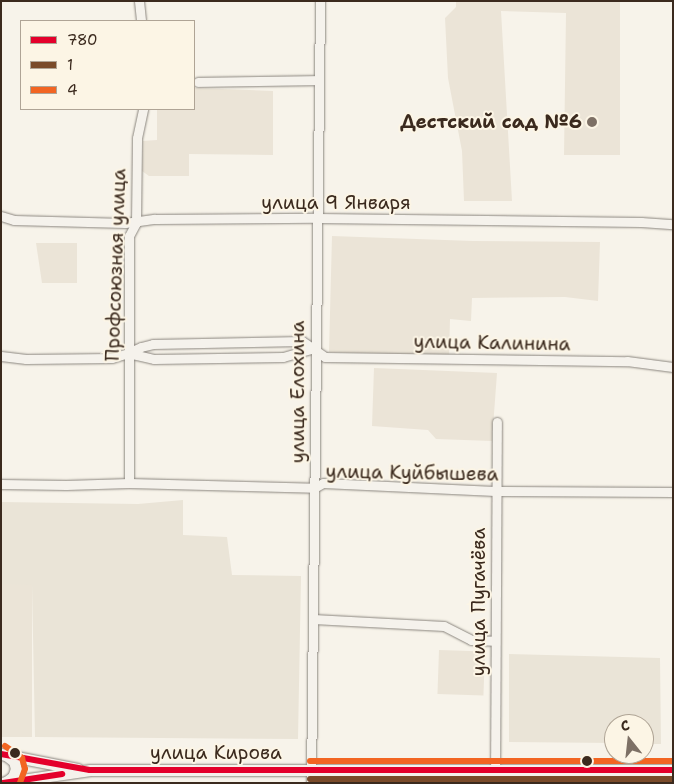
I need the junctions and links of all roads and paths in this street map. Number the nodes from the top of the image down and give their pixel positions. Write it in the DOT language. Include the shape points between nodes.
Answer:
graph roads {
  1 [pos="139,1"];
  2 [pos="320,1"];
  3 [pos="141,20"];
  4 [pos="319,80"];
  5 [pos="195,81"];
  6 [pos="143,110"];
  7 [pos="1,216"];
  8 [pos="317,218"];
  9 [pos="136,223"];
  10 [pos="673,224"];
  11 [pos="314,348"];
  12 [pos="128,353"];
  13 [pos="1,356"];
  14 [pos="673,367"];
  15 [pos="497,422"];
  16 [pos="129,483"];
  17 [pos="1,484"];
  18 [pos="314,488"];
  19 [pos="495,491"];
  20 [pos="673,492"];
  21 [pos="313,619"];
  22 [pos="494,641"];
  23 [pos="3,754"];
  24 [pos="90,770"];
  25 [pos="310,770"];
  26 [pos="673,770"];
  27 [pos="495,777"];
  28 [pos="6,782"];
  29 [pos="1,783"];
  30 [pos="311,783"];
  1 -- 3 [label="street"];
  2 -- 4 [label="street, улица Елохина"];
  4 -- 5 [label="street"];
  4 -- 8 [label="street, улица Елохина"];
  6 -- 9 [label="street, Профсоюзная улица" via="137,138"];
  7 -- 9 [label="street, улица 9 Января" via="14,220"];
  8 -- 9 [label="street, улица 9 Января" via="155,219"];
  8 -- 10 [label="street, улица 9 Января"];
  8 -- 11 [label="street, улица Елохина"];
  9 -- 12 [label="street, Профсоюзная улица" via="129,236"];
  11 -- 12 [label="street, улица Калинина" via="283,357 154,359"];
  11 -- 12 [label="street, улица Калинина" via="302,341 153,344"];
  11 -- 14 [label="street, улица Калинина" via="325,357 627,361"];
  11 -- 18 [label="street, улица Елохина"];
  12 -- 13 [label="street, улица Калинина" via="112,358 76,359"];
  12 -- 16 [label="street, Профсоюзная улица"];
  15 -- 19 [label="street, улица Пугачёва"];
  16 -- 17 [label="street, улица Куйбышева"];
  16 -- 18 [label="street, улица Куйбышева"];
  18 -- 19 [label="street, улица Куйбышева" via="323,483"];
  18 -- 21 [label="street, улица Елохина"];
  19 -- 20 [label="street, улица Куйбышева"];
  19 -- 22 [label="street, улица Пугачёва"];
  21 -- 22 [label="street" via="444,626 471,640"];
  21 -- 25 [label="street, улица Елохина"];
  22 -- 27 [label="street, улица Пугачёва"];
  23 -- 24 [label="main road, улица Кирова"];
  23 -- 28 [label="main road, улица Кирова" via="14,761 16,769"];
  24 -- 25 [label="main road, улица Кирова"];
  24 -- 28 [label="main road, улица Кирова"];
  25 -- 27 [label="main road, улица Кирова"];
  25 -- 30 [label="street, улица Елохина"];
  26 -- 27 [label="main road, улица Кирова"];
  28 -- 29 [label="main road, улица Кирова"];
}
